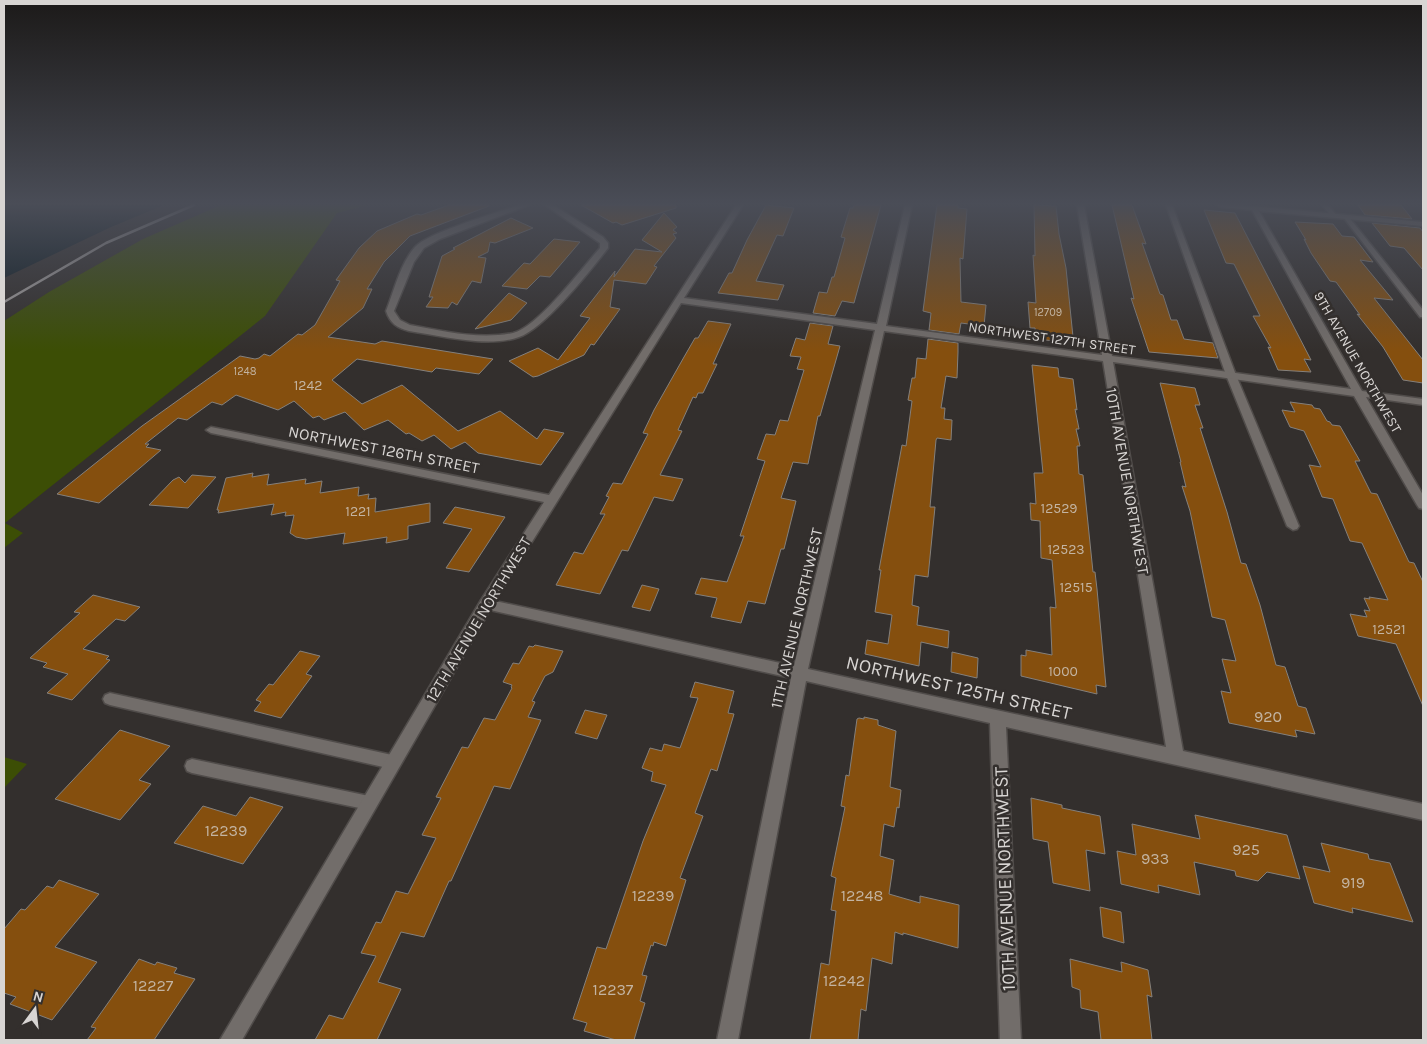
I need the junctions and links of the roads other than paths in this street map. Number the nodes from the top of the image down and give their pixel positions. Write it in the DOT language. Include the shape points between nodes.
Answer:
graph roads {
  1 [pos="415,254"];
  2 [pos="599,254"];
  3 [pos="708,254"];
  4 [pos="898,254"];
  5 [pos="1089,254"];
  6 [pos="1186,254"];
  7 [pos="1280,254"];
  8 [pos="1375,254"];
  9 [pos="678,300"];
  10 [pos="1423,315"];
  11 [pos="880,328"];
  12 [pos="1107,359"];
  13 [pos="1230,375"];
  14 [pos="1358,393"];
  15 [pos="1423,402"];
  16 [pos="211,430"];
  17 [pos="552,499"];
  18 [pos="1423,504"];
  19 [pos="1293,526"];
  20 [pos="486,604"];
  21 [pos="800,673"];
  22 [pos="110,699"];
  23 [pos="998,718"];
  24 [pos="1176,757"];
  25 [pos="392,762"];
  26 [pos="192,766"];
  27 [pos="369,803"];
  28 [pos="1423,812"];
  29 [pos="230,1040"];
  30 [pos="727,1040"];
  31 [pos="1010,1040"];
  1 -- 2 [label="street" via="390,311 392,318 400,325 481,339 517,335 530,329"];
  3 -- 9 [label="street, 12TH AVENUE NORTHWEST"];
  4 -- 11 [label="street, 11TH AVENUE NORTHWEST"];
  5 -- 12 [label="street, 10TH AVENUE NORTHWEST"];
  6 -- 13 [label="lane"];
  7 -- 14 [label="street, 9TH AVENUE NORTHWEST"];
  8 -- 10 [label="lane"];
  9 -- 11 [label="street, NORTHWEST 127TH STREET"];
  9 -- 17 [label="street, 12TH AVENUE NORTHWEST"];
  11 -- 12 [label="street, NORTHWEST 127TH STREET"];
  11 -- 21 [label="street, 11TH AVENUE NORTHWEST"];
  12 -- 13 [label="street, NORTHWEST 127TH STREET"];
  12 -- 24 [label="street, 10TH AVENUE NORTHWEST"];
  13 -- 14 [label="street, NORTHWEST 127TH STREET"];
  13 -- 19 [label="lane"];
  14 -- 15 [label="street, NORTHWEST 127TH STREET"];
  14 -- 18 [label="street, 9TH AVENUE NORTHWEST"];
  16 -- 17 [label="street, NORTHWEST 126TH STREET"];
  17 -- 20 [label="street, 12TH AVENUE NORTHWEST"];
  20 -- 21 [label="street, NORTHWEST 125TH STREET"];
  20 -- 25 [label="street, 12TH AVENUE NORTHWEST"];
  21 -- 23 [label="street, NORTHWEST 125TH STREET"];
  21 -- 30 [label="street, 11TH AVENUE NORTHWEST"];
  22 -- 25 [label="lane"];
  23 -- 24 [label="street, NORTHWEST 125TH STREET"];
  23 -- 31 [label="street, 10TH AVENUE NORTHWEST"];
  24 -- 28 [label="street, NORTHWEST 125TH STREET"];
  25 -- 27 [label="street, 12TH AVENUE NORTHWEST"];
  26 -- 27 [label="lane"];
  27 -- 29 [label="street, 12TH AVENUE NORTHWEST"];
}
